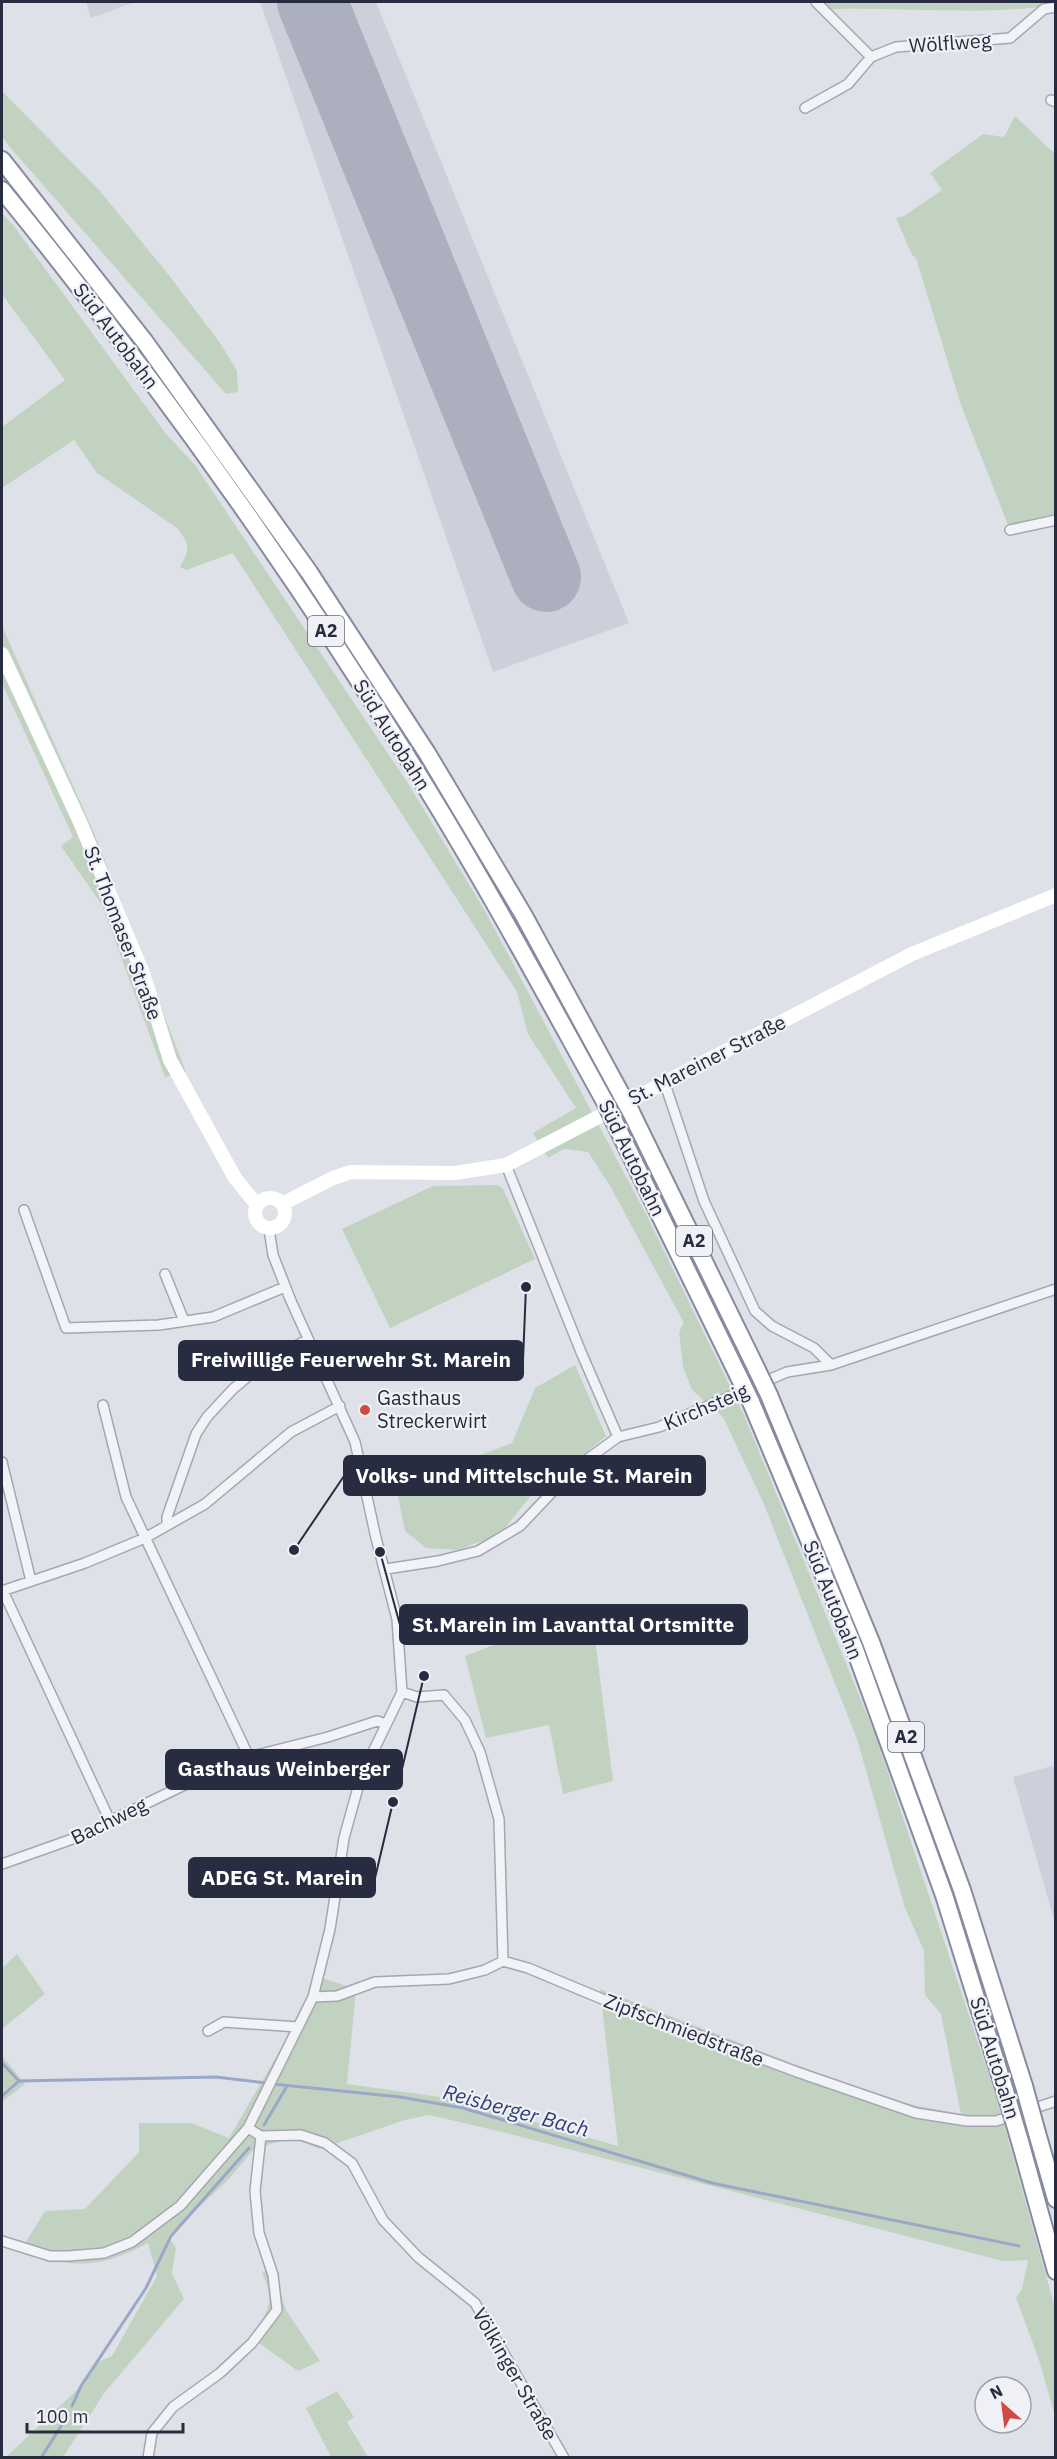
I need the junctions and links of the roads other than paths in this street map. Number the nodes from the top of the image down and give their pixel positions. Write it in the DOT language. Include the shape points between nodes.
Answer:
graph roads {
  1 [pos="816,2"];
  2 [pos="1056,7"];
  3 [pos="871,57"];
  4 [pos="805,108"];
  5 [pos="2,160"];
  6 [pos="2,190"];
  7 [pos="1056,520"];
  8 [pos="1010,530"];
  9 [pos="2,654"];
  10 [pos="1056,894"];
  11 [pos="664,1081"];
  12 [pos="506,1166"];
  13 [pos="257,1204"];
  14 [pos="282,1204"];
  15 [pos="24,1210"];
  16 [pos="269,1229"];
  17 [pos="165,1274"];
  18 [pos="285,1287"];
  19 [pos="1056,1289"];
  20 [pos="184,1321"];
  21 [pos="308,1340"];
  22 [pos="831,1365"];
  23 [pos="103,1405"];
  24 [pos="340,1406"];
  25 [pos="618,1437"];
  26 [pos="2,1462"];
  27 [pos="2,1469"];
  28 [pos="168,1525"];
  29 [pos="146,1538"];
  30 [pos="386,1569"];
  31 [pos="31,1581"];
  32 [pos="2,1591"];
  33 [pos="402,1692"];
  34 [pos="386,1724"];
  35 [pos="249,1757"];
  36 [pos="110,1821"];
  37 [pos="2,1864"];
  38 [pos="503,1961"];
  39 [pos="314,1997"];
  40 [pos="298,2027"];
  41 [pos="208,2031"];
  42 [pos="1056,2101"];
  43 [pos="248,2128"];
  44 [pos="261,2136"];
  45 [pos="1056,2199"];
  46 [pos="2,2241"];
  47 [pos="1056,2271"];
  48 [pos="148,2457"];
  49 [pos="564,2457"];
  1 -- 3 [label="street"];
  2 -- 3 [label="street, Wölflweg" via="1044,9 1010,38 896,47"];
  3 -- 4 [label="street, Wölflweg" via="848,84"];
  5 -- 45 [label="highway, Süd Autobahn / A2, bridge" via="145,342 309,572 475,833 631,1112 769,1395 871,1642 962,1890"];
  6 -- 47 [label="highway, Süd Autobahn / A2, bridge" via="194,439 296,586 411,762 507,924 605,1102 751,1402 854,1647 944,1895"];
  7 -- 8 [label="street"];
  9 -- 13 [label="main road, St. Thomaser Straße" via="80,822 144,976 170,1060 235,1178"];
  10 -- 11 [label="main road, St. Mareiner Straße" via="912,954"];
  11 -- 12 [label="main road, St. Mareiner Straße"];
  11 -- 22 [label="street" via="704,1201 755,1311 772,1326 814,1348"];
  12 -- 14 [label="main road, St. Mareiner Straße" via="455,1173 351,1172"];
  12 -- 25 [label="street"];
  13 -- 14 [label="main road" via="273,1198"];
  13 -- 16 [label="main road" via="257,1222"];
  14 -- 16 [label="main road" via="283,1221"];
  15 -- 20 [label="street" via="66,1328"];
  16 -- 18 [label="street" via="273,1255"];
  17 -- 20 [label="street"];
  18 -- 20 [label="street" via="234,1310"];
  18 -- 21 [label="street"];
  19 -- 22 [label="street, Kirchsteig"];
  21 -- 24 [label="street"];
  21 -- 28 [label="street" via="265,1362 207,1417 196,1434 167,1517"];
  22 -- 25 [label="street, Kirchsteig" via="787,1372 659,1427"];
  23 -- 29 [label="street" via="126,1497"];
  24 -- 28 [label="street" via="291,1432 205,1504"];
  24 -- 30 [label="street" via="355,1442"];
  25 -- 30 [label="street, Kirchsteig" via="574,1469 520,1526 478,1551"];
  26 -- 31 [label="street"];
  27 -- 31 [label="street"];
  28 -- 29 [label="street"];
  29 -- 31 [label="street"];
  29 -- 35 [label="street"];
  30 -- 33 [label="street" via="397,1619"];
  31 -- 32 [label="street"];
  32 -- 36 [label="street"];
  33 -- 34 [label="street"];
  33 -- 38 [label="street" via="444,1695 465,1720 480,1752 499,1819"];
  34 -- 35 [label="street, Bachweg" via="376,1720"];
  34 -- 39 [label="street" via="357,1791 344,1838 330,1929"];
  35 -- 36 [label="street, Bachweg"];
  36 -- 37 [label="street, Bachweg" via="75,1839"];
  38 -- 39 [label="street" via="448,1979 375,1982 337,1996"];
  38 -- 42 [label="street, Zipfschmiedstraße" via="916,2114 996,2121"];
  39 -- 40 [label="street"];
  40 -- 41 [label="street" via="224,2022"];
  40 -- 43 [label="street"];
  43 -- 44 [label="street"];
  43 -- 46 [label="street" via="180,2205 132,2242 104,2253 50,2256"];
  44 -- 48 [label="street" via="255,2191 259,2234 273,2275 277,2310 252,2343 220,2373 172,2407 152,2433"];
  44 -- 49 [label="street, Völkinger Straße" via="301,2135 325,2143 352,2163 383,2220 418,2257 475,2303"];
}
